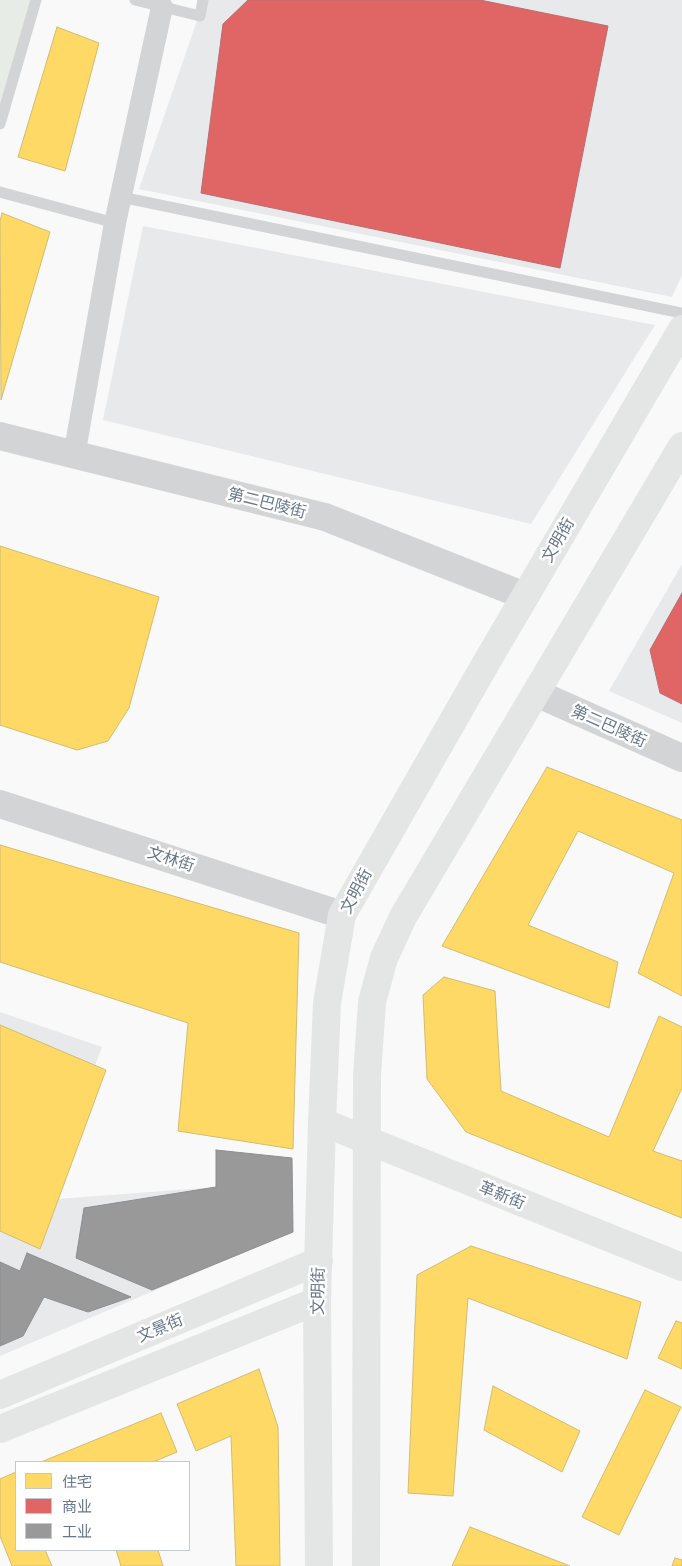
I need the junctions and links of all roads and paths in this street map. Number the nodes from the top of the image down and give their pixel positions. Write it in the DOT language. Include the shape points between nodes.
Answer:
graph roads {
  1 [pos="36,0"];
  2 [pos="135,0"];
  3 [pos="203,0"];
  4 [pos="162,7"];
  5 [pos="0,124"];
  6 [pos="0,192"];
  7 [pos="121,197"];
  8 [pos="115,223"];
  9 [pos="682,313"];
  10 [pos="682,329"];
  11 [pos="0,436"];
  12 [pos="682,446"];
  13 [pos="74,456"];
  14 [pos="525,596"];
  15 [pos="536,693"];
  16 [pos="682,758"];
  17 [pos="0,804"];
  18 [pos="342,915"];
  19 [pos="322,1122"];
  20 [pos="367,1140"];
  21 [pos="319,1261"];
  22 [pos="682,1267"];
  23 [pos="317,1301"];
  24 [pos="0,1395"];
  25 [pos="0,1429"];
  26 [pos="319,1566"];
  27 [pos="366,1566"];
  1 -- 5 [label="lane"];
  2 -- 4 [label="lane"];
  3 -- 4 [label="lane" via="200,16"];
  4 -- 7 [label="street"];
  6 -- 8 [label="lane"];
  7 -- 8 [label="street"];
  7 -- 9 [label="lane"];
  8 -- 13 [label="street"];
  10 -- 14 [label="main road, 文明街"];
  11 -- 13 [label="street, 第二巴陵街"];
  12 -- 15 [label="main road"];
  13 -- 14 [label="street, 第二巴陵街" via="325,517"];
  14 -- 18 [label="main road, 文明街"];
  15 -- 16 [label="street, 第二巴陵街"];
  15 -- 20 [label="main road" via="403,916 384,958 372,1002"];
  17 -- 18 [label="street, 文林街"];
  18 -- 19 [label="main road, 文明街" via="326,1003"];
  19 -- 20 [label="main road, 革新街"];
  19 -- 21 [label="main road, 文明街"];
  20 -- 22 [label="main road, 革新街"];
  20 -- 27 [label="main road"];
  21 -- 23 [label="main road, 文明街"];
  21 -- 24 [label="main road, 文景街"];
  23 -- 25 [label="main road, 文景街"];
  23 -- 26 [label="main road, 文明街"];
}
